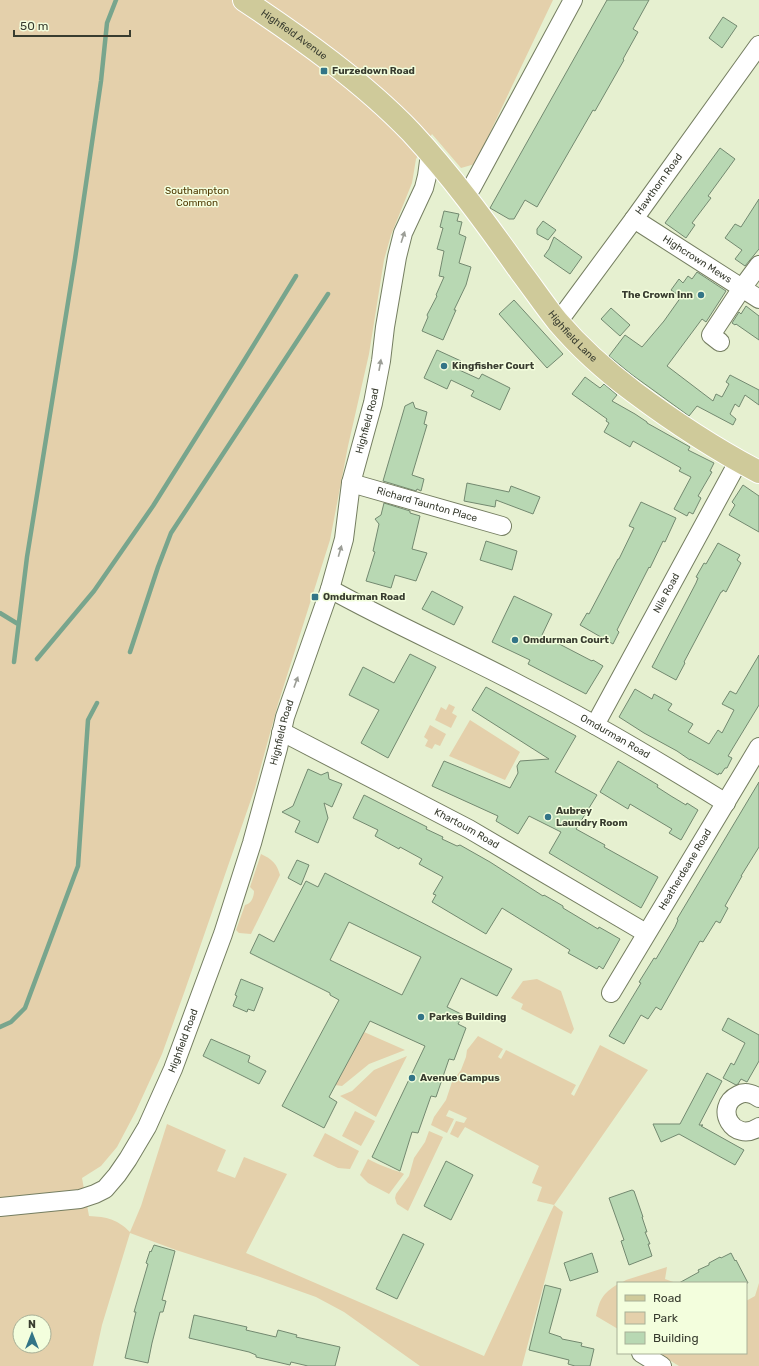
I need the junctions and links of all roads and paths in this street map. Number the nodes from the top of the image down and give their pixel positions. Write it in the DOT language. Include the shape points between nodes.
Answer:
graph roads {
  1 [pos="244,0"];
  2 [pos="573,0"];
  3 [pos="759,45"];
  4 [pos="430,154"];
  5 [pos="466,196"];
  6 [pos="634,220"];
  7 [pos="759,265"];
  8 [pos="742,288"];
  9 [pos="759,299"];
  10 [pos="558,322"];
  11 [pos="720,342"];
  12 [pos="738,462"];
  13 [pos="759,472"];
  14 [pos="351,483"];
  15 [pos="502,526"];
  16 [pos="330,588"];
  17 [pos="595,725"];
  18 [pos="281,733"];
  19 [pos="759,747"];
  20 [pos="726,803"];
  21 [pos="646,934"];
  22 [pos="611,993"];
  23 [pos="759,1098"];
  24 [pos="759,1127"];
  25 [pos="0,1207"];
  26 [pos="643,1354"];
  27 [pos="662,1366"];
  1 -- 4 [label="main road, Highfield Avenue" via="288,30 369,93 408,129"];
  2 -- 5 [label="street"];
  3 -- 6 [label="street, Hawthorn Road"];
  4 -- 5 [label="main road, Highfield Lane"];
  14 -- 4 [label="street, Highfield Road, one-way" via="373,404 397,257 403,234 424,188"];
  5 -- 10 [label="main road, Highfield Lane"];
  6 -- 8 [label="street, Highcrown Mews"];
  6 -- 10 [label="street, Hawthorn Road"];
  7 -- 8 [label="street"];
  8 -- 9 [label="street, Highcrown Mews"];
  8 -- 11 [label="street" via="711,334"];
  10 -- 12 [label="main road, Highfield Lane" via="601,367 674,422"];
  12 -- 13 [label="main road, Highfield Lane"];
  12 -- 17 [label="street, Nile Road"];
  14 -- 15 [label="street, Richard Taunton Place"];
  16 -- 14 [label="street, Highfield Road, one-way" via="344,539"];
  16 -- 17 [label="street, Omdurman Road" via="358,605 507,678"];
  18 -- 16 [label="street, Highfield Road, one-way" via="293,691"];
  17 -- 20 [label="street, Omdurman Road"];
  18 -- 21 [label="street, Khartoum Road" via="469,829"];
  18 -- 25 [label="street, Highfield Road" via="266,796 223,934 174,1069 128,1159 105,1189 95,1194 80,1199"];
  19 -- 20 [label="street, Heatherdeane Road"];
  20 -- 21 [label="street, Heatherdeane Road"];
  21 -- 22 [label="street, Heatherdeane Road"];
  23 -- 24 [label="street" via="741,1093 729,1102 727,1110 730,1124 736,1129 744,1132"];
  26 -- 27 [label="street"];
}
